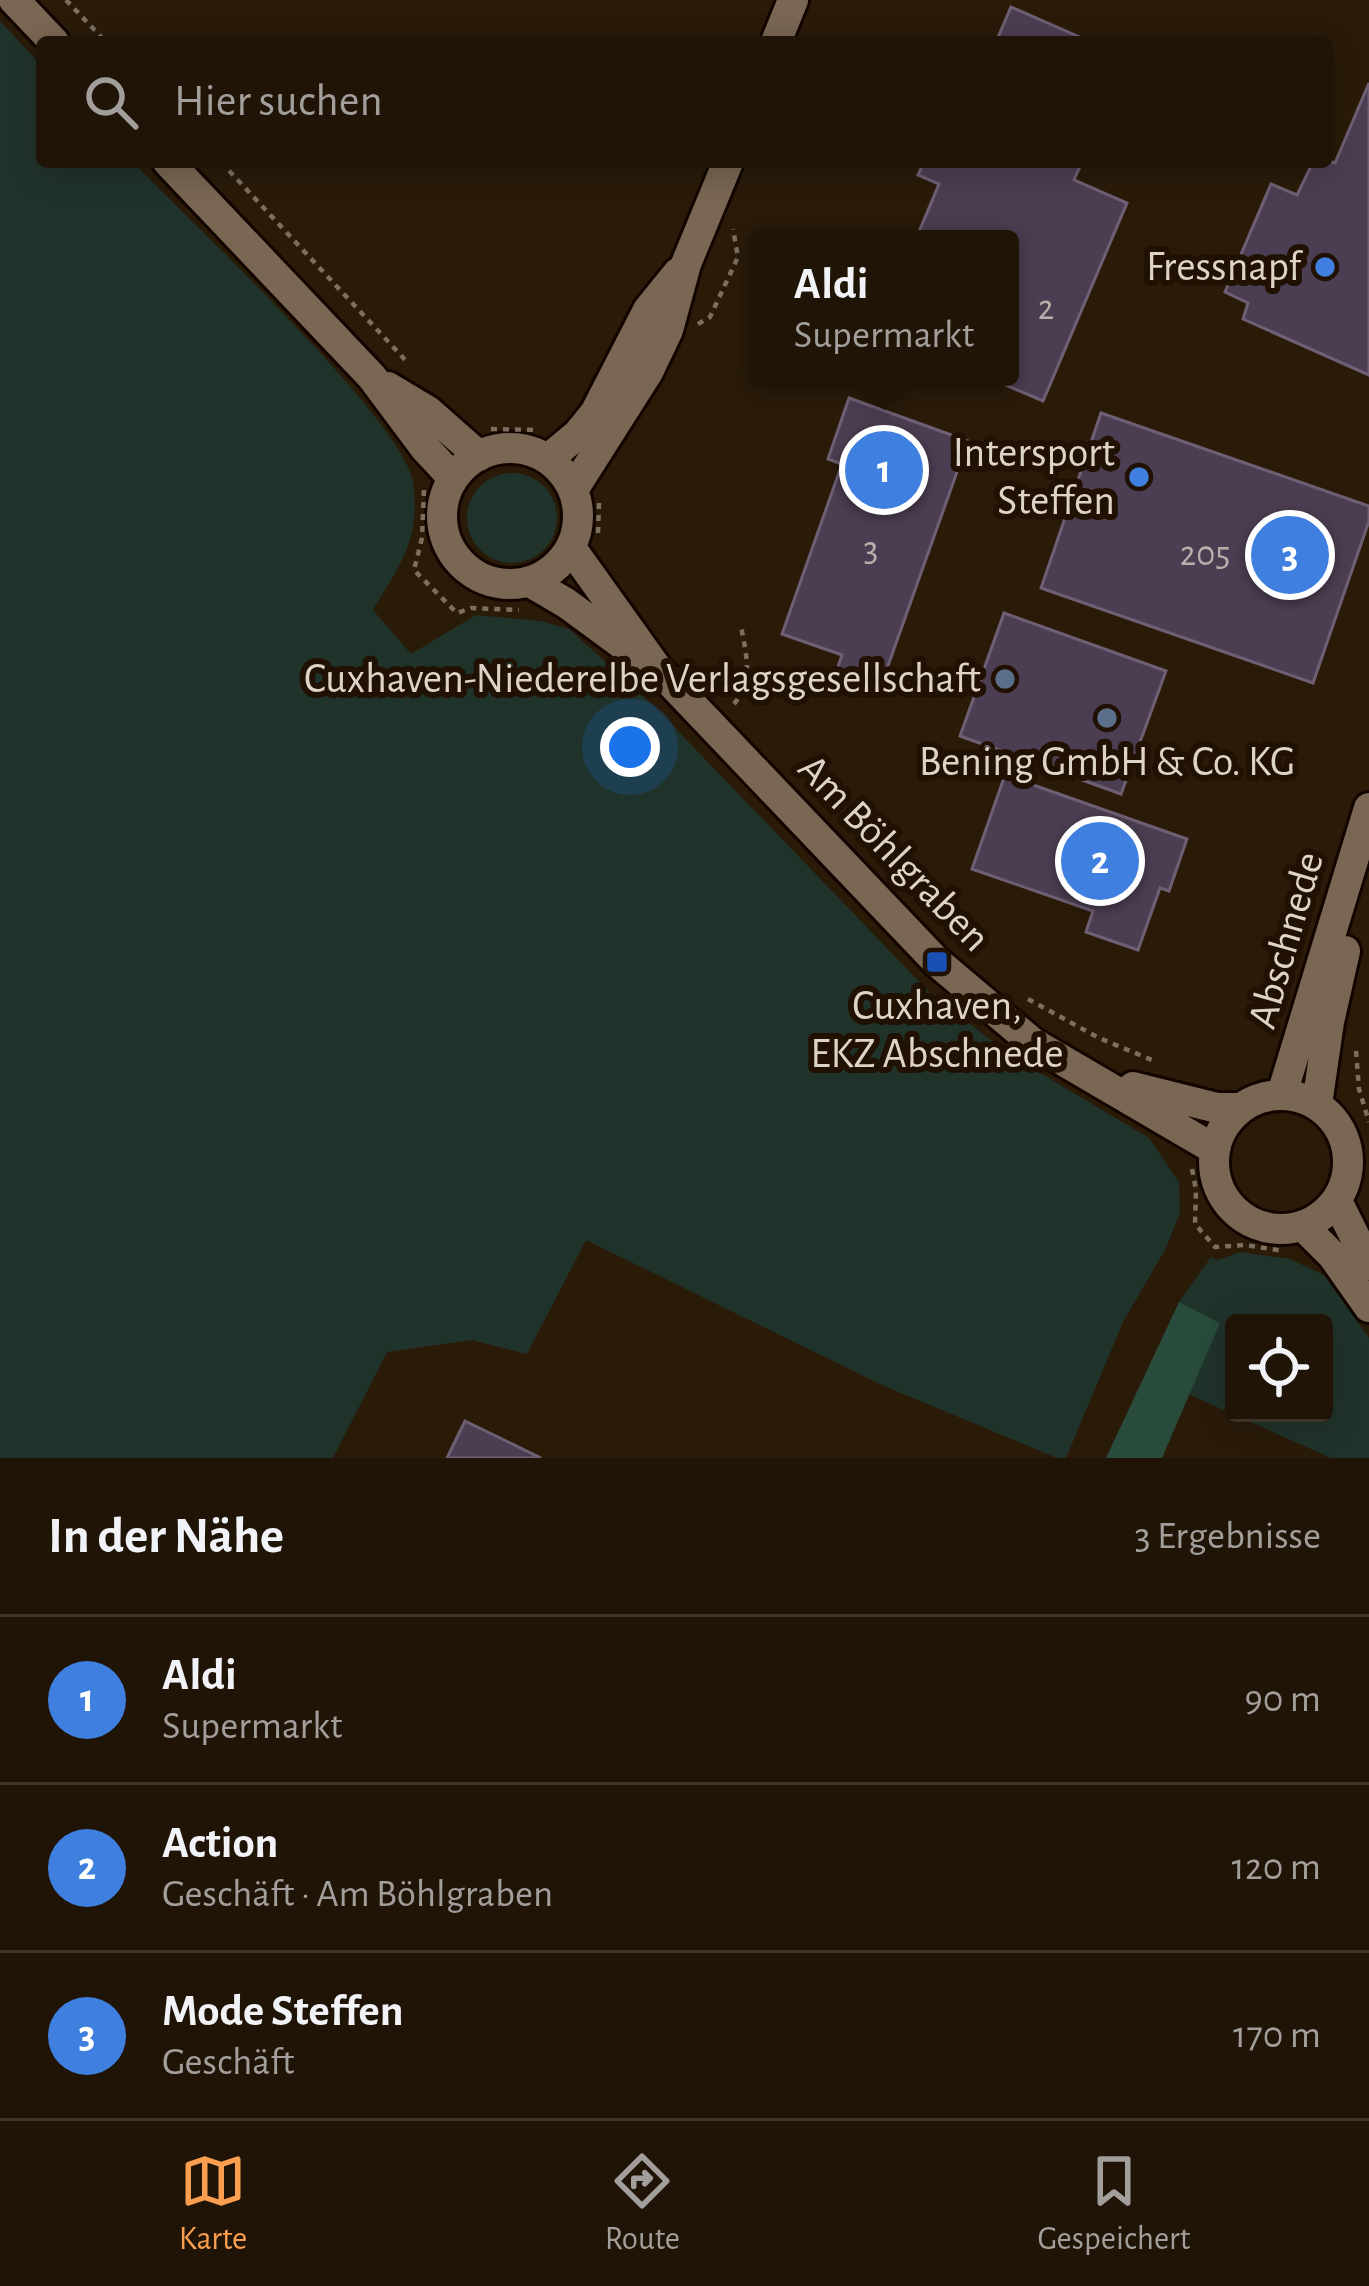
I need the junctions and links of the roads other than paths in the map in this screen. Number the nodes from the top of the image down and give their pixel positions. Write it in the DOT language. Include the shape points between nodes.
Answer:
graph roads {
  1 [pos="14,0"];
  2 [pos="793,0"];
  3 [pos="48,36"];
  4 [pos="778,36"];
  5 [pos="174,168"];
  6 [pos="726,168"];
  7 [pos="686,264"];
  8 [pos="372,377"];
  9 [pos="479,456"];
  10 [pos="548,459"];
  11 [pos="438,479"];
  12 [pos="586,491"];
  13 [pos="585,541"];
  14 [pos="535,596"];
  15 [pos="656,667"];
  16 [pos="1369,808"];
  17 [pos="1369,870"];
  18 [pos="1092,1076"];
  19 [pos="1282,1094"];
  20 [pos="1317,1104"];
  21 [pos="1240,1108"];
  22 [pos="1202,1154"];
  23 [pos="1337,1201"];
  24 [pos="1296,1239"];
  25 [pos="1369,1264"];
  26 [pos="1369,1307"];
  1 -- 3 [label="street"];
  2 -- 4 [label="street"];
  5 -- 8 [label="street"];
  6 -- 7 [label="street"];
  7 -- 10 [label="street" via="648,310 595,412"];
  7 -- 12 [label="street" via="668,330"];
  8 -- 9 [label="street"];
  8 -- 11 [label="street"];
  9 -- 10 [label="street" via="502,448"];
  9 -- 11 [label="street"];
  10 -- 12 [label="street"];
  11 -- 14 [label="street" via="446,540 458,561 480,578"];
  12 -- 13 [label="street" via="579,517"];
  13 -- 14 [label="street"];
  13 -- 15 [label="street, Am Böhlgraben"];
  14 -- 15 [label="street, Am Böhlgraben"];
  15 -- 18 [label="street, Am Böhlgraben" via="937,962 1033,1042"];
  16 -- 19 [label="street, Abschnede"];
  17 -- 20 [label="street, Abschnede"];
  18 -- 21 [label="street, Am Böhlgraben"];
  18 -- 22 [label="street, Am Böhlgraben"];
  19 -- 20 [label="street"];
  19 -- 21 [label="street"];
  20 -- 23 [label="street" via="1334,1119 1349,1159"];
  21 -- 22 [label="street"];
  22 -- 24 [label="street" via="1243,1218"];
  23 -- 24 [label="street"];
  23 -- 25 [label="street"];
  24 -- 26 [label="street" via="1334,1256"];
}
